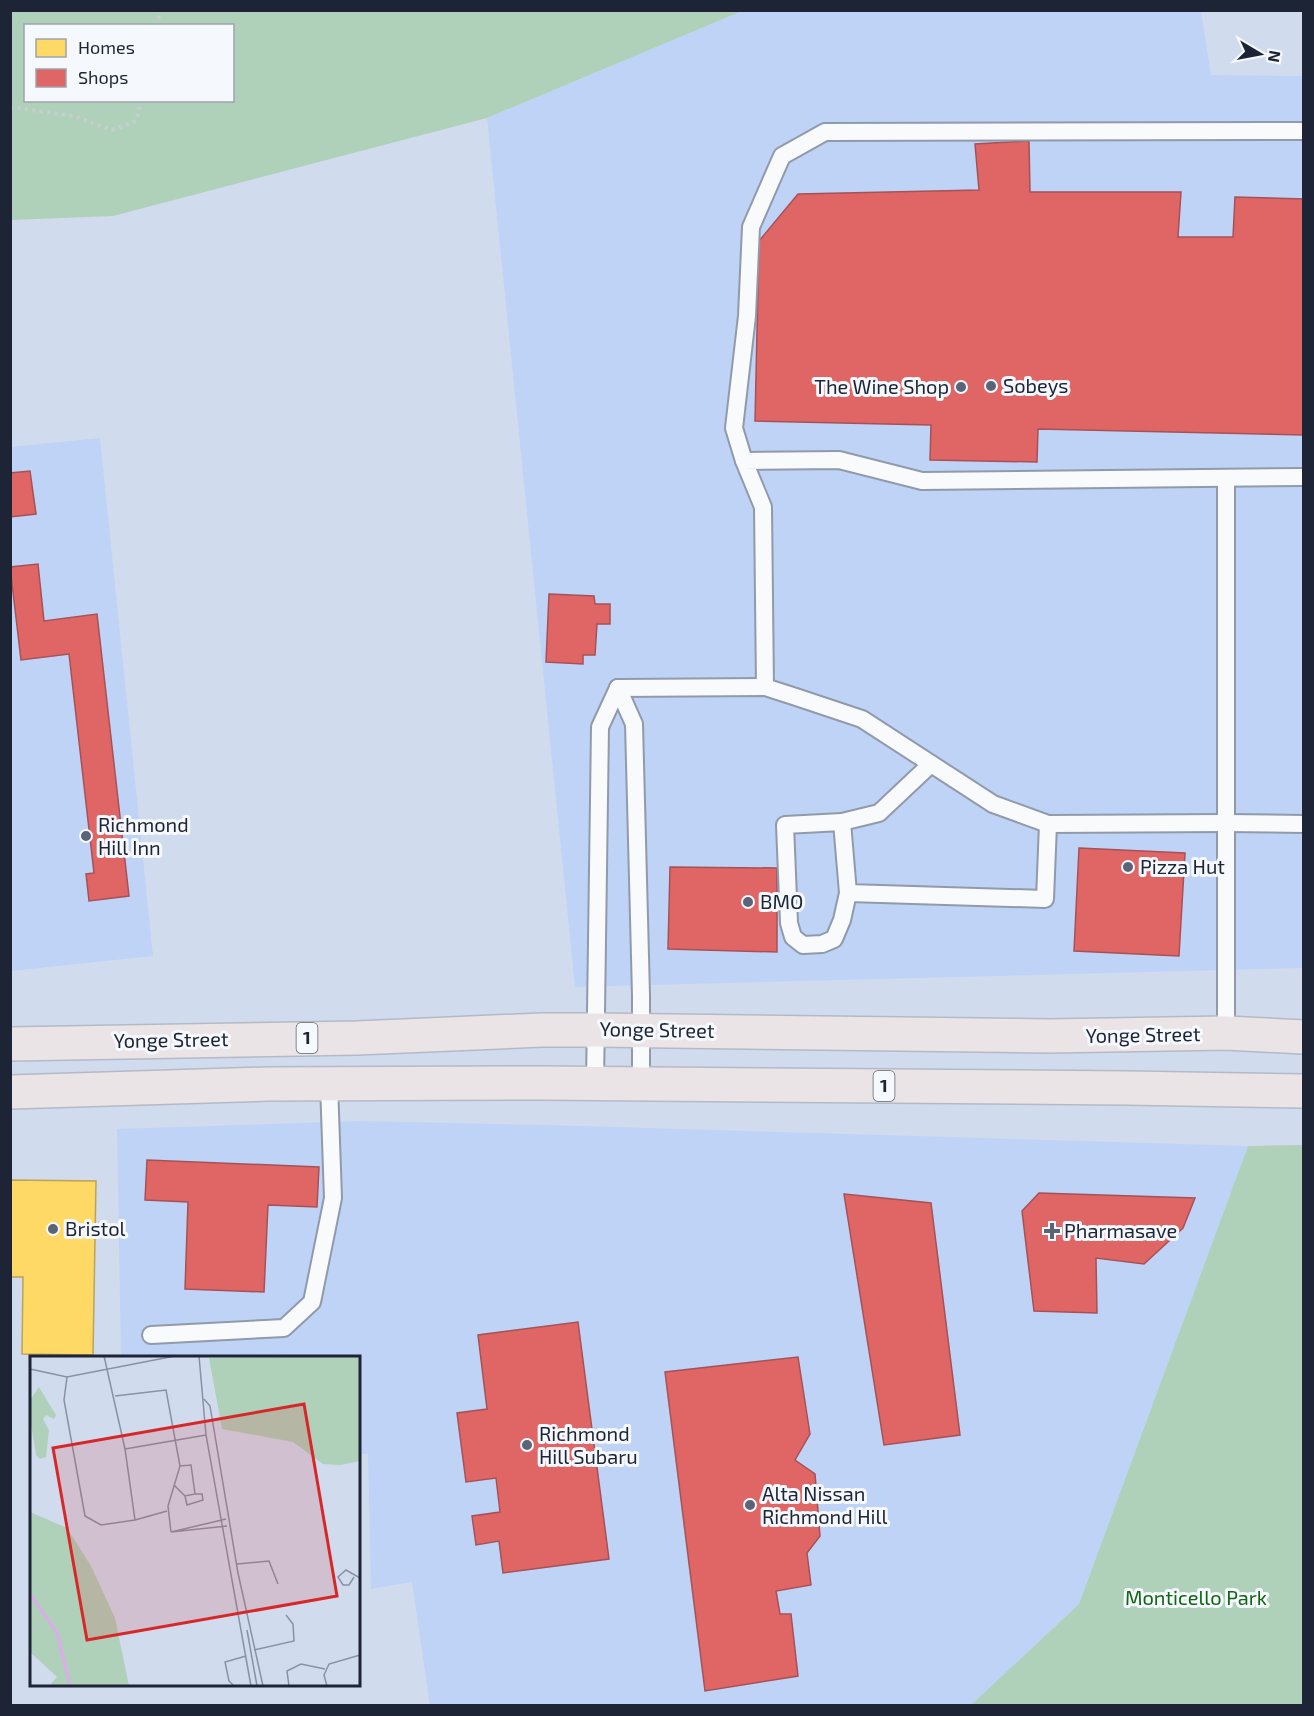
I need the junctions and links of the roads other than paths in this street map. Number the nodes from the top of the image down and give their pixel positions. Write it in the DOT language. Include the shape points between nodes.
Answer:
graph roads {
  1 [pos="1304,131"];
  2 [pos="744,461"];
  3 [pos="1304,477"];
  4 [pos="1226,478"];
  5 [pos="765,687"];
  6 [pos="618,688"];
  7 [pos="931,764"];
  8 [pos="842,822"];
  9 [pos="1226,823"];
  10 [pos="1048,824"];
  11 [pos="1304,824"];
  12 [pos="848,893"];
  13 [pos="596,1030"];
  14 [pos="641,1030"];
  15 [pos="1226,1033"];
  16 [pos="1304,1037"];
  17 [pos="13,1044"];
  18 [pos="329,1084"];
  19 [pos="595,1084"];
  20 [pos="641,1084"];
  21 [pos="20,1090"];
  22 [pos="1304,1091"];
  23 [pos="151,1335"];
  1 -- 2 [label="lane" via="825,132 782,156 751,227 747,316 734,429"];
  2 -- 4 [label="lane" via="839,460 922,482"];
  2 -- 5 [label="lane" via="763,507"];
  3 -- 4 [label="lane"];
  4 -- 9 [label="lane"];
  5 -- 6 [label="lane"];
  5 -- 7 [label="lane" via="862,719"];
  6 -- 13 [label="lane" via="600,727"];
  6 -- 14 [label="lane" via="634,724"];
  7 -- 8 [label="lane" via="879,813"];
  7 -- 10 [label="lane" via="993,804"];
  8 -- 12 [label="lane"];
  8 -- 12 [label="lane" via="785,825 789,923 793,936 803,945 834,939"];
  9 -- 10 [label="lane"];
  9 -- 11 [label="lane"];
  9 -- 15 [label="lane"];
  10 -- 12 [label="lane" via="1045,899"];
  13 -- 14 [label="main road, Yonge Street / 1"];
  13 -- 17 [label="main road, Yonge Street / 1"];
  13 -- 19 [label="lane"];
  14 -- 15 [label="main road, Yonge Street / 1" via="1049,1036"];
  14 -- 20 [label="lane"];
  15 -- 16 [label="main road, Yonge Street / 1"];
  18 -- 19 [label="main road"];
  18 -- 21 [label="main road"];
  18 -- 23 [label="lane" via="333,1198 312,1302 284,1328"];
  19 -- 20 [label="main road"];
  20 -- 22 [label="main road, 1"];
}
